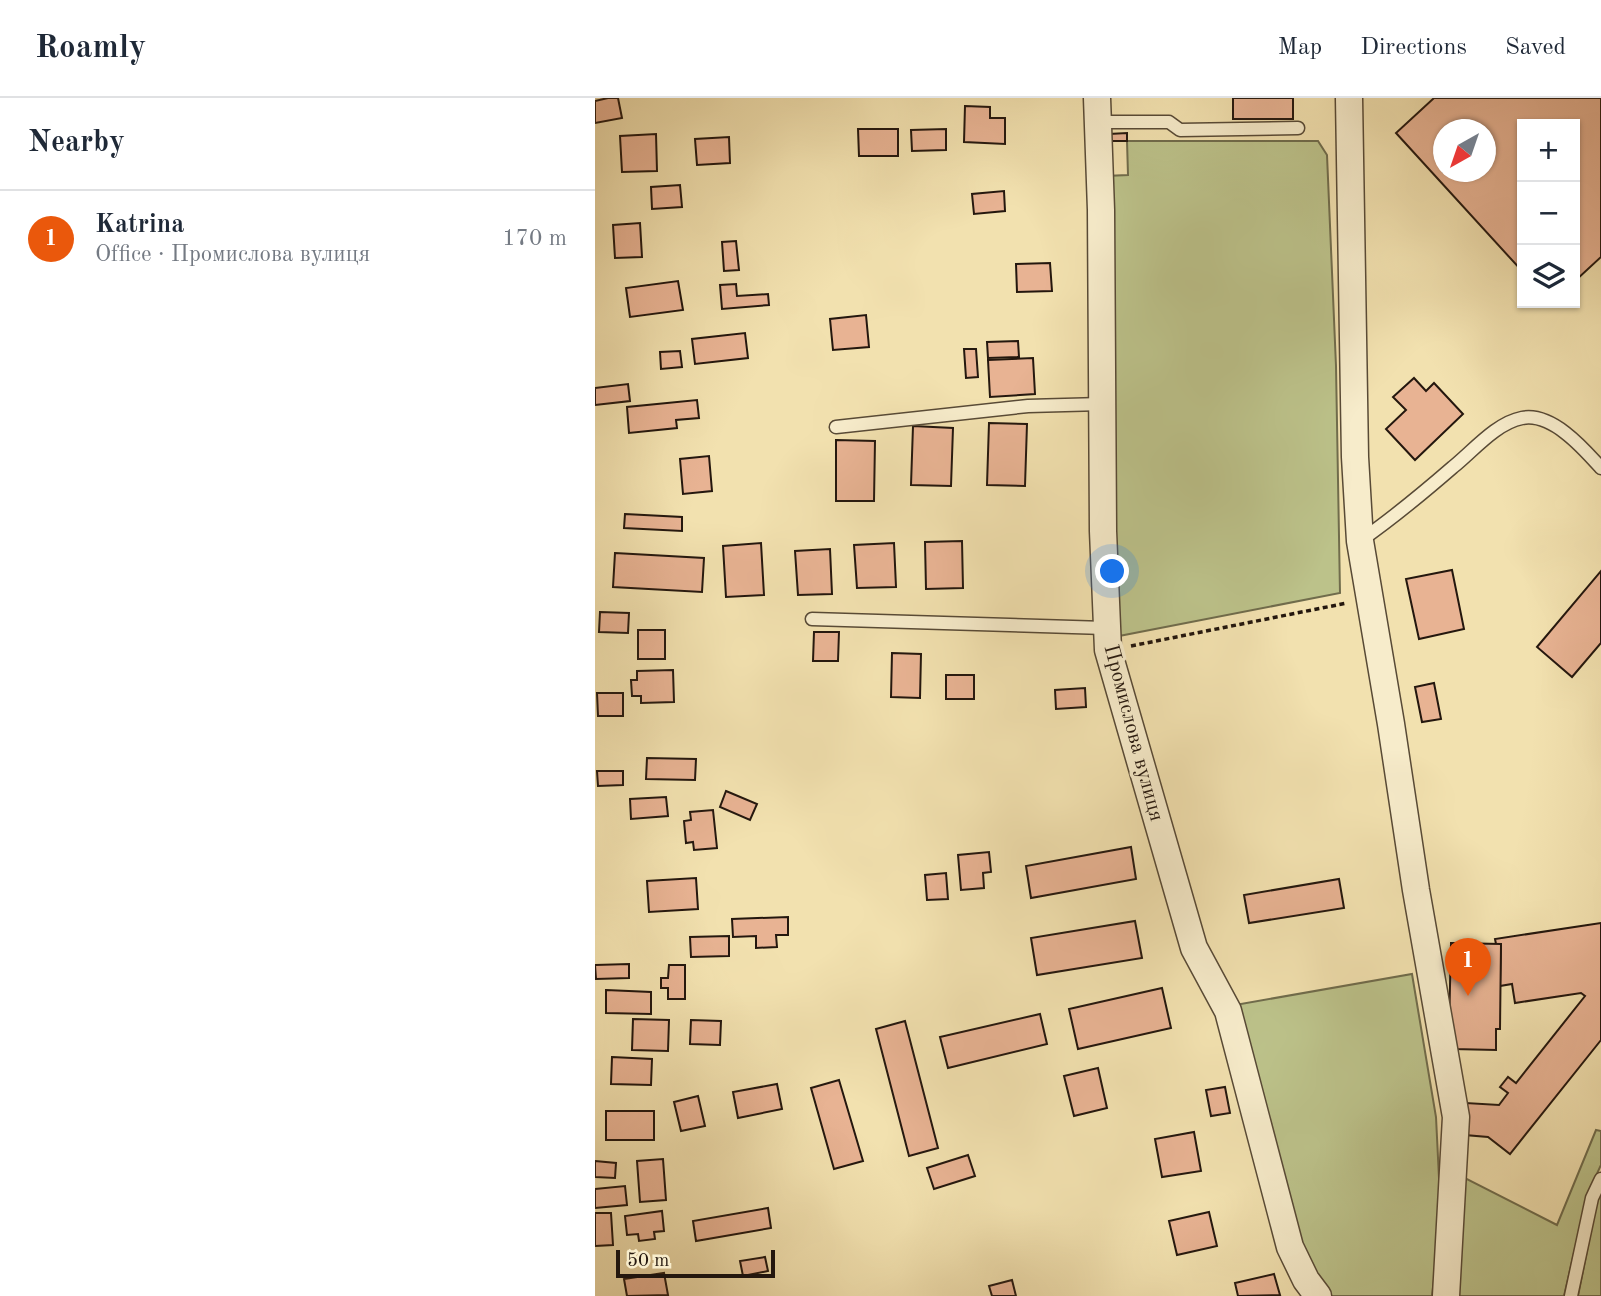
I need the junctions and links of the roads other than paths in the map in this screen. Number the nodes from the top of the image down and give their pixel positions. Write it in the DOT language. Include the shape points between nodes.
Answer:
graph roads {
  1 [pos="1349,98"];
  2 [pos="1098,110"];
  3 [pos="1299,128"];
  4 [pos="1102,404"];
  5 [pos="836,427"];
  6 [pos="1601,468"];
  7 [pos="1360,541"];
  8 [pos="813,619"];
  9 [pos="1106,639"];
  10 [pos="1601,1179"];
  11 [pos="1318,1296"];
  12 [pos="1446,1296"];
  13 [pos="1571,1296"];
  1 -- 7 [label="street"];
  2 -- 3 [label="lane" via="1169,122 1180,130"];
  2 -- 4 [label="street, Промислова вулиця"];
  4 -- 5 [label="lane" via="1028,406"];
  4 -- 9 [label="street, Промислова вулиця"];
  6 -- 7 [label="lane" via="1562,430 1524,417 1496,431"];
  7 -- 12 [label="street" via="1456,1117"];
  8 -- 9 [label="lane"];
  9 -- 11 [label="street, Промислова вулиця" via="1194,948 1229,1011 1290,1247"];
  10 -- 13 [label="lane" via="1592,1198"];
}
